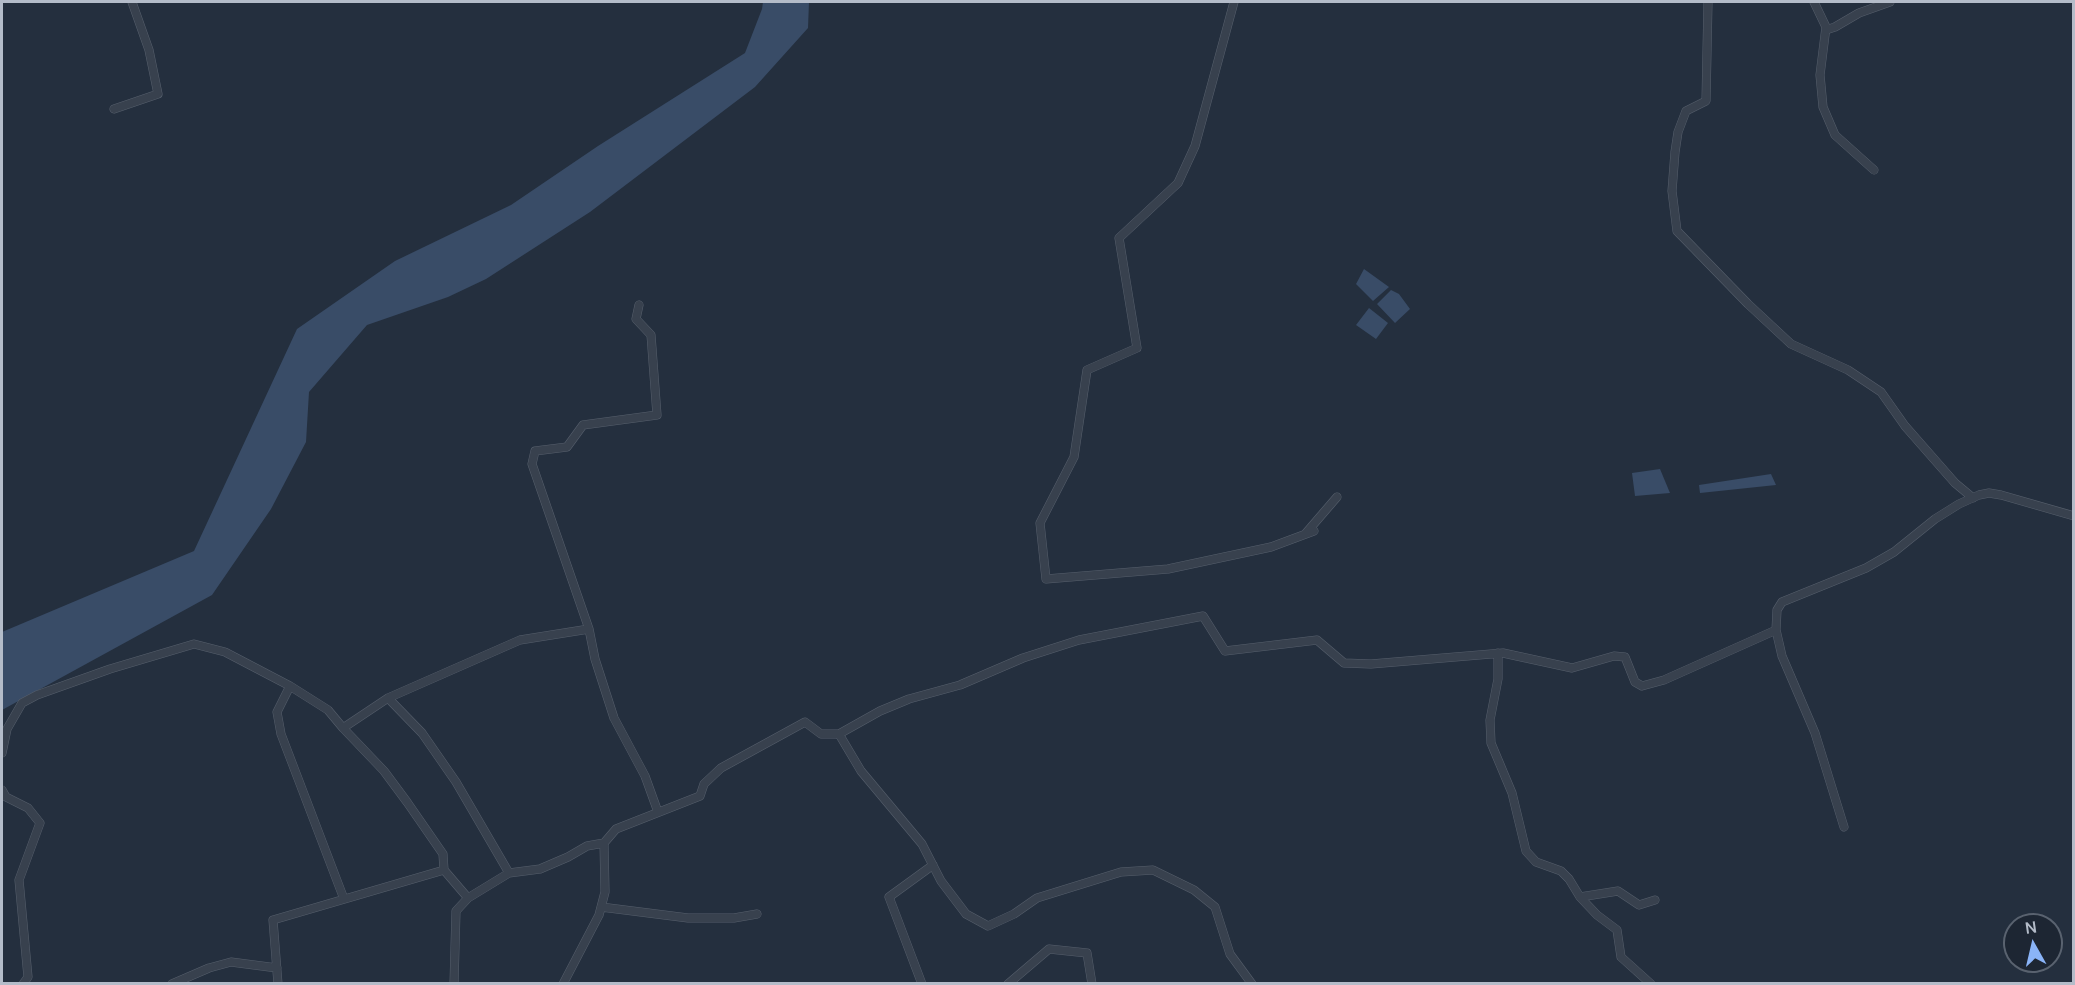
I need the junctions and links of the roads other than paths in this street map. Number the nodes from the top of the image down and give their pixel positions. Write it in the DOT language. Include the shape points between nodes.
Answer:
graph roads {
  1 [pos="132,2"];
  2 [pos="1234,2"];
  3 [pos="1708,2"];
  4 [pos="1814,2"];
  5 [pos="1890,2"];
  6 [pos="1826,27"];
  7 [pos="114,109"];
  8 [pos="1874,170"];
  9 [pos="639,305"];
  10 [pos="1337,497"];
  11 [pos="1973,498"];
  12 [pos="2073,516"];
  13 [pos="1314,531"];
  14 [pos="1305,534"];
  15 [pos="589,629"];
  16 [pos="1776,630"];
  17 [pos="1498,653"];
  18 [pos="290,686"];
  19 [pos="388,698"];
  20 [pos="343,728"];
  21 [pos="839,734"];
  22 [pos="2,753"];
  23 [pos="2,790"];
  24 [pos="658,812"];
  25 [pos="1844,827"];
  26 [pos="604,843"];
  27 [pos="933,865"];
  28 [pos="444,870"];
  29 [pos="509,873"];
  30 [pos="1580,897"];
  31 [pos="468,898"];
  32 [pos="344,899"];
  33 [pos="1656,900"];
  34 [pos="601,907"];
  35 [pos="758,914"];
  36 [pos="277,968"];
  37 [pos="22,984"];
  38 [pos="172,984"];
  39 [pos="278,984"];
  40 [pos="454,984"];
  41 [pos="563,984"];
  42 [pos="922,984"];
  43 [pos="1008,984"];
  44 [pos="1092,984"];
  45 [pos="1252,984"];
  46 [pos="1651,984"];
  1 -- 7 [label="street" via="149,50 158,94"];
  2 -- 14 [label="street" via="1195,146 1178,183 1119,238 1137,348 1087,370 1074,458 1040,523 1046,579 1168,569 1271,547"];
  3 -- 11 [label="street" via="1706,101 1686,111 1675,152 1672,190 1677,231 1791,344 1848,370 1881,392 1905,426"];
  4 -- 6 [label="street"];
  5 -- 6 [label="street" via="1835,27"];
  6 -- 8 [label="street" via="1820,75 1823,106 1835,135"];
  9 -- 15 [label="street" via="636,319 651,335 657,415 583,425 567,447 535,451 532,464"];
  10 -- 14 [label="street"];
  11 -- 12 [label="street" via="1989,493"];
  11 -- 16 [label="street" via="1935,519 1894,552 1866,568 1782,602 1777,610"];
  13 -- 14 [label="street"];
  15 -- 19 [label="street" via="520,640"];
  15 -- 24 [label="street" via="614,718 645,776"];
  16 -- 17 [label="street" via="1642,687 1635,682 1625,657 1614,656 1572,668"];
  16 -- 25 [label="street" via="1782,656 1815,733"];
  17 -- 21 [label="street" via="1371,664 1344,663 1317,640 1225,651 1203,616 1079,640 1023,658 960,685 909,699"];
  17 -- 30 [label="street" via="1491,743 1512,793 1526,851 1536,862 1561,871"];
  18 -- 20 [label="street" via="328,710"];
  18 -- 22 [label="street" via="225,652 194,644 110,669 22,703 7,729"];
  18 -- 32 [label="street" via="277,712 281,734"];
  19 -- 20 [label="street"];
  19 -- 29 [label="street" via="422,733 456,782"];
  20 -- 28 [label="street" via="407,802 442,854"];
  21 -- 24 [label="street" via="821,734 805,722 722,768 704,784 700,796"];
  21 -- 27 [label="street" via="861,771 921,844"];
  23 -- 37 [label="street" via="6,797 28,808 40,823 19,880 28,976"];
  24 -- 26 [label="street" via="616,829"];
  26 -- 29 [label="street" via="587,846 540,869"];
  26 -- 34 [label="street" via="605,892"];
  27 -- 42 [label="street" via="889,897"];
  27 -- 45 [label="street" via="966,914 988,926 1037,898 1121,872 1153,870 1194,890 1215,907 1230,954"];
  28 -- 31 [label="street"];
  28 -- 32 [label="street"];
  29 -- 31 [label="street"];
  30 -- 33 [label="street" via="1618,891 1639,905"];
  30 -- 46 [label="street" via="1617,930 1621,957"];
  31 -- 40 [label="street" via="456,911"];
  32 -- 36 [label="street" via="273,920"];
  34 -- 35 [label="street" via="688,918"];
  34 -- 41 [label="street"];
  36 -- 38 [label="street" via="231,962"];
  36 -- 39 [label="street"];
  43 -- 44 [label="street" via="1048,949 1087,953"];
}
